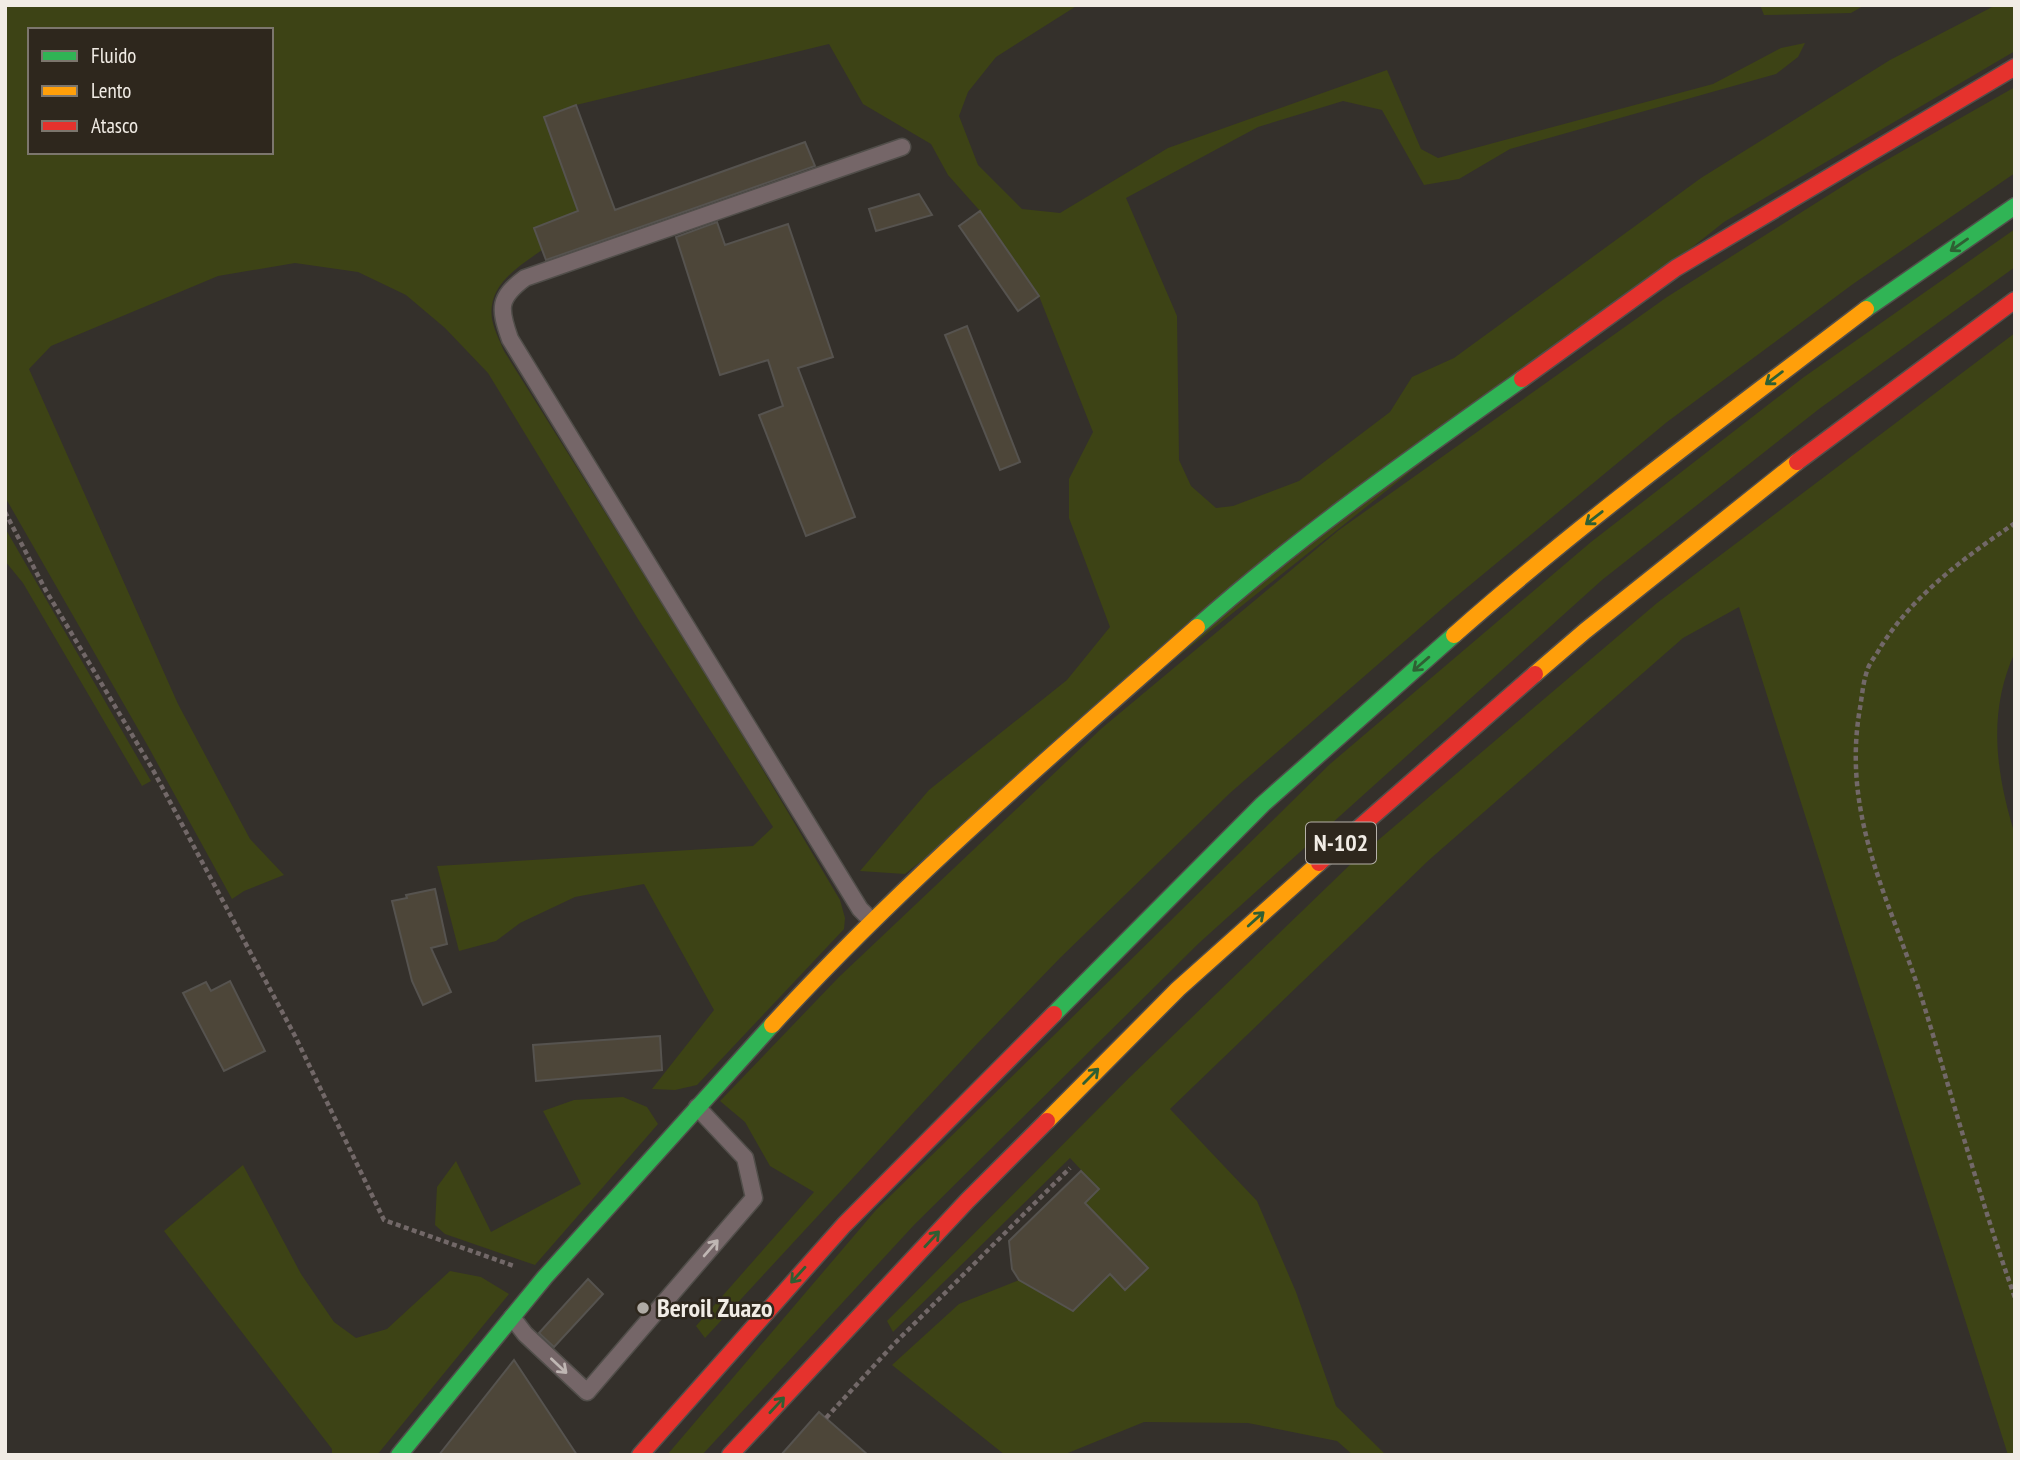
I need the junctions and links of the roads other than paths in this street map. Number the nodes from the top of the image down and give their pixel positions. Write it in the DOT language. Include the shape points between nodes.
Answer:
graph roads {
  1 [pos="2015,67"];
  2 [pos="902,147"];
  3 [pos="2015,206"];
  4 [pos="2015,300"];
  5 [pos="872,921"];
  6 [pos="697,1107"];
  7 [pos="512,1317"];
  8 [pos="399,1455"];
  9 [pos="640,1455"];
  10 [pos="730,1455"];
  1 -- 5 [label="main road" via="1675,268 1362,495 1236,592 1148,668"];
  2 -- 5 [label="lane" via="525,278 508,291 501,315 510,339 860,909"];
  3 -- 9 [label="main road, one-way" via="1873,304 1516,580 1263,804 844,1225"];
  10 -- 4 [label="main road, N-102, one-way" via="967,1201 1178,989 1585,631 1752,497"];
  5 -- 6 [label="main road"];
  6 -- 7 [label="main road"];
  7 -- 6 [label="lane, one-way" via="587,1392 754,1198 745,1158"];
  7 -- 8 [label="main road"];
}
